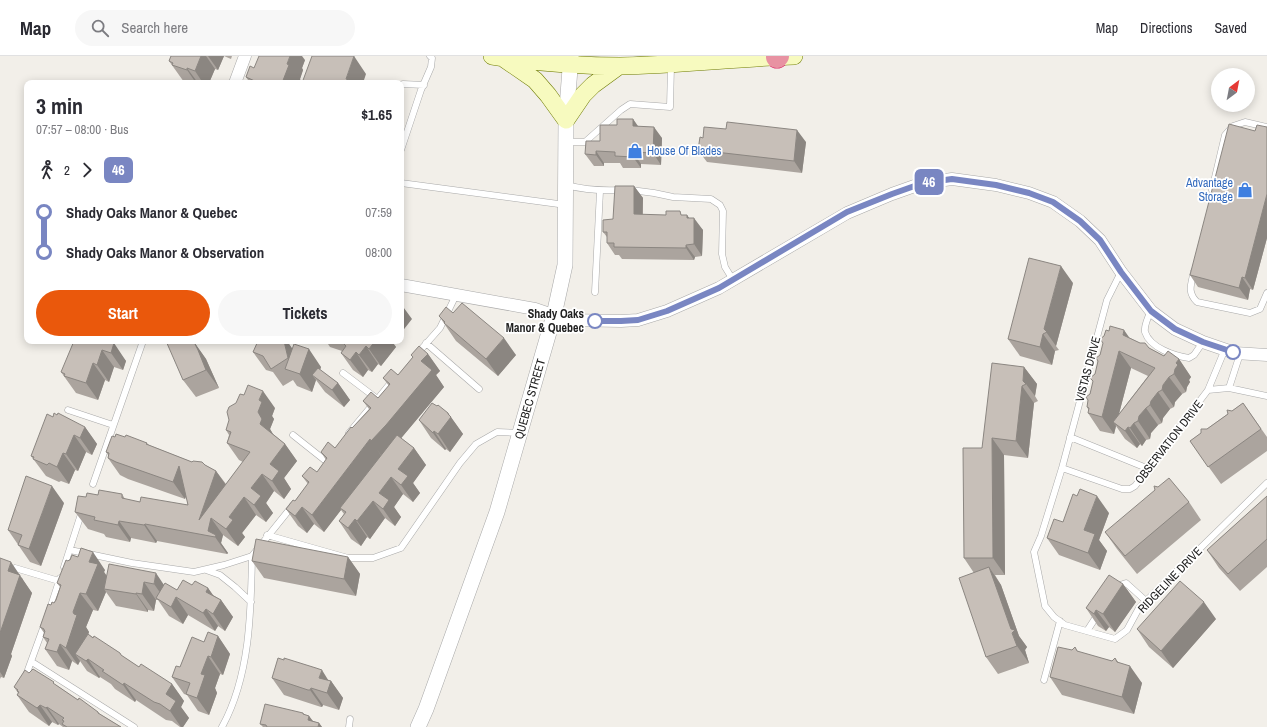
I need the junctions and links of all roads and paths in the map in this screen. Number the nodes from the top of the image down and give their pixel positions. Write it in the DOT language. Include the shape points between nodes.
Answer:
graph roads {
  1 [pos="244,56"];
  2 [pos="430,56"];
  3 [pos="783,56"];
  4 [pos="498,57"];
  5 [pos="571,60"];
  6 [pos="671,64"];
  7 [pos="619,66"];
  8 [pos="236,80"];
  9 [pos="404,85"];
  10 [pos="424,85"];
  11 [pos="566,120"];
  12 [pos="1267,128"];
  13 [pos="404,142"];
  14 [pos="566,142"];
  15 [pos="404,183"];
  16 [pos="566,185"];
  17 [pos="600,191"];
  18 [pos="1211,197"];
  19 [pos="566,205"];
  20 [pos="1195,267"];
  21 [pos="1121,272"];
  22 [pos="733,280"];
  23 [pos="404,286"];
  24 [pos="596,292"];
  25 [pos="1267,293"];
  26 [pos="456,295"];
  27 [pos="1151,311"];
  28 [pos="554,316"];
  29 [pos="1203,342"];
  30 [pos="142,344"];
  31 [pos="426,344"];
  32 [pos="1225,349"];
  33 [pos="1240,354"];
  34 [pos="1267,355"];
  35 [pos="412,359"];
  36 [pos="343,373"];
  37 [pos="398,375"];
  38 [pos="1229,388"];
  39 [pos="479,389"];
  40 [pos="1208,390"];
  41 [pos="1267,396"];
  42 [pos="377,399"];
  43 [pos="68,410"];
  44 [pos="113,425"];
  45 [pos="521,434"];
  46 [pos="293,435"];
  47 [pos="1070,437"];
  48 [pos="344,439"];
  49 [pos="332,456"];
  50 [pos="1062,468"];
  51 [pos="1149,469"];
  52 [pos="1267,483"];
  53 [pos="93,484"];
  54 [pos="296,500"];
  55 [pos="83,510"];
  56 [pos="267,535"];
  57 [pos="70,550"];
  58 [pos="252,556"];
  59 [pos="15,568"];
  60 [pos="205,570"];
  61 [pos="59,581"];
  62 [pos="1113,593"];
  63 [pos="1146,601"];
  64 [pos="251,602"];
  65 [pos="1102,609"];
  66 [pos="1060,622"];
  67 [pos="1087,631"];
  68 [pos="32,662"];
  69 [pos="1044,680"];
  70 [pos="23,683"];
  71 [pos="350,719"];
  72 [pos="134,727"];
  73 [pos="222,727"];
  74 [pos="348,727"];
  75 [pos="418,727"];
  1 -- 8 [label="street"];
  2 -- 10 [label="lane" via="431,68"];
  3 -- 6 [label="main road"];
  4 -- 5 [label="main road"];
  4 -- 11 [label="main road" via="535,80"];
  5 -- 7 [label="main road"];
  5 -- 11 [label="street, QUEBEC STREET"];
  6 -- 7 [label="main road"];
  6 -- 14 [label="lane" via="670,107 630,104 584,142"];
  7 -- 11 [label="main road" via="583,95"];
  9 -- 10 [label="lane"];
  10 -- 13 [label="lane"];
  11 -- 14 [label="street, QUEBEC STREET"];
  12 -- 18 [label="lane" via="1245,122 1233,126 1225,135"];
  14 -- 16 [label="street, QUEBEC STREET"];
  15 -- 19 [label="lane"];
  16 -- 17 [label="lane"];
  16 -- 19 [label="street, QUEBEC STREET"];
  17 -- 22 [label="lane" via="627,190 673,197 712,199 723,211 722,254 725,267"];
  17 -- 24 [label="lane"];
  19 -- 28 [label="street, QUEBEC STREET" via="565,265"];
  20 -- 25 [label="lane" via="1190,290 1197,302 1250,313 1260,309"];
  21 -- 22 [label="street" via="1100,240 1080,221 1053,202 996,185 952,179 923,183 847,212"];
  21 -- 27 [label="street"];
  21 -- 47 [label="lane, VISTAS DRIVE" via="1107,300"];
  22 -- 28 [label="street" via="667,311 638,320 567,320"];
  23 -- 26 [label="street"];
  26 -- 28 [label="street" via="535,309"];
  26 -- 31 [label="lane" via="440,328"];
  27 -- 29 [label="street" via="1175,329"];
  27 -- 29 [label="lane" via="1145,332 1150,341 1158,347 1190,358"];
  28 -- 45 [label="street, QUEBEC STREET"];
  29 -- 32 [label="street"];
  30 -- 44 [label="lane"];
  31 -- 35 [label="lane"];
  31 -- 39 [label="lane"];
  32 -- 33 [label="street"];
  32 -- 40 [label="lane, OBSERVATION DRIVE"];
  33 -- 34 [label="street"];
  33 -- 38 [label="lane"];
  36 -- 42 [label="lane"];
  37 -- 42 [label="lane"];
  38 -- 40 [label="lane"];
  38 -- 41 [label="lane"];
  40 -- 51 [label="lane, OBSERVATION DRIVE"];
  42 -- 48 [label="lane"];
  43 -- 44 [label="lane"];
  44 -- 53 [label="lane"];
  45 -- 56 [label="lane" via="497,432 476,444 401,548 373,558 348,558"];
  45 -- 75 [label="street, QUEBEC STREET" via="497,512"];
  46 -- 49 [label="lane" via="325,464"];
  47 -- 50 [label="lane, VISTAS DRIVE"];
  47 -- 51 [label="lane"];
  50 -- 51 [label="lane, OBSERVATION DRIVE" via="1122,489 1135,486"];
  50 -- 66 [label="lane, RIDGELINE DRIVE" via="1034,552 1045,606"];
  52 -- 63 [label="lane, RIDGELINE DRIVE"];
  54 -- 56 [label="lane"];
  55 -- 57 [label="lane"];
  56 -- 58 [label="lane"];
  57 -- 60 [label="lane" via="132,563 194,572"];
  57 -- 61 [label="lane"];
  58 -- 60 [label="lane"];
  58 -- 64 [label="lane"];
  59 -- 61 [label="lane"];
  60 -- 64 [label="lane" via="220,575"];
  61 -- 68 [label="lane"];
  62 -- 63 [label="lane" via="1120,585 1126,583"];
  63 -- 67 [label="lane, RIDGELINE DRIVE" via="1139,608 1127,630 1115,639"];
  64 -- 73 [label="lane" via="244,664 234,703"];
  65 -- 67 [label="lane"];
  66 -- 67 [label="lane, RIDGELINE DRIVE"];
  66 -- 69 [label="lane"];
  68 -- 70 [label="lane"];
  68 -- 72 [label="lane"];
  71 -- 74 [label="lane"];
}
